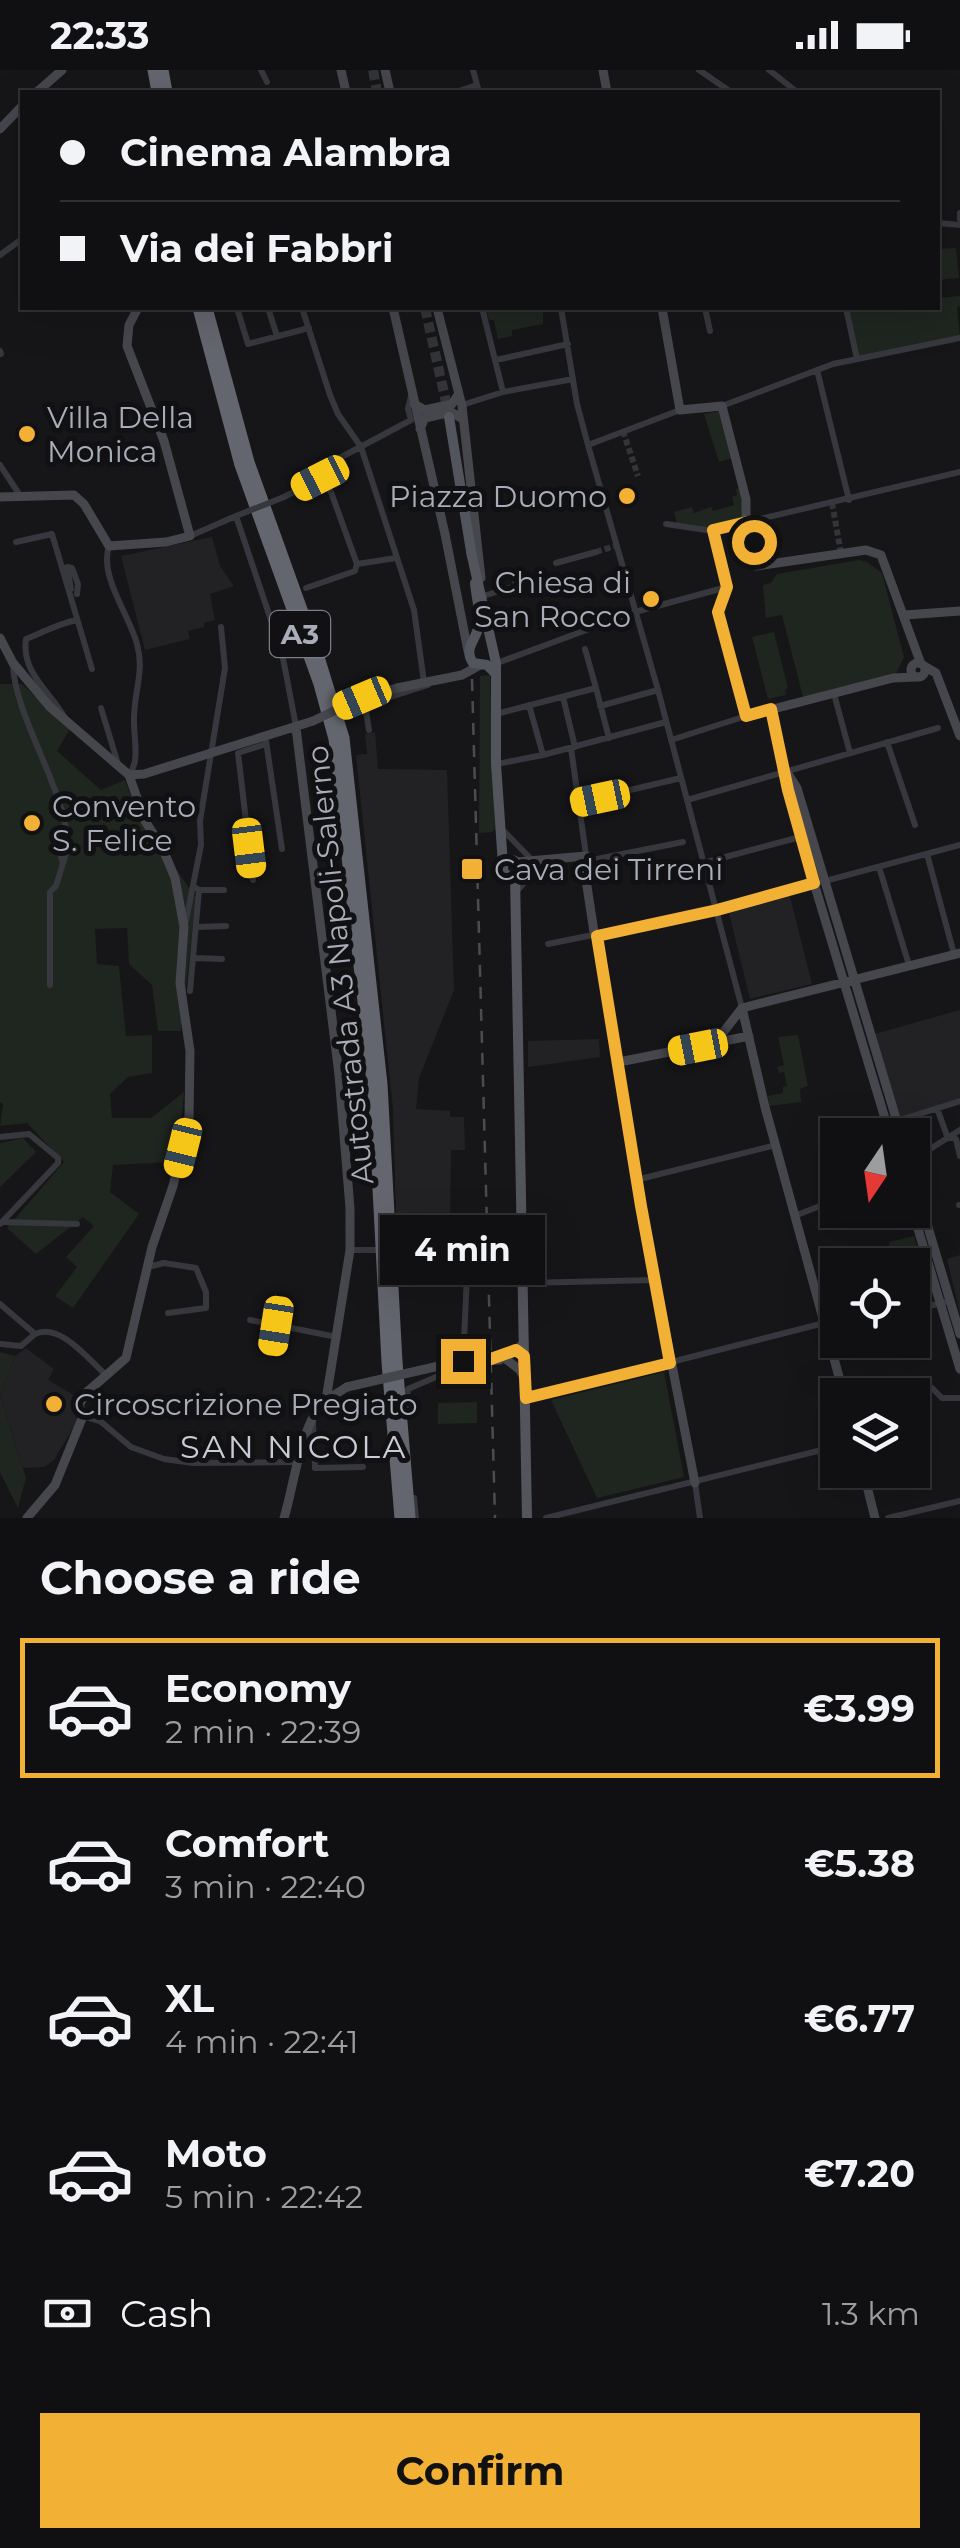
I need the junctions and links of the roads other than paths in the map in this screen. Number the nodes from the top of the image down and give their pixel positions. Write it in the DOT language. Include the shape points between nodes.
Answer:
graph roads {
  1 [pos="62,70"];
  2 [pos="260,70"];
  3 [pos="473,70"];
  4 [pos="698,70"];
  5 [pos="769,70"];
  6 [pos="267,82"];
  7 [pos="478,89"];
  8 [pos="39,90"];
  9 [pos="728,90"];
  10 [pos="794,90"];
  11 [pos="20,108"];
  12 [pos="0,129"];
  13 [pos="20,240"];
  14 [pos="0,255"];
  15 [pos="137,310"];
  16 [pos="199,310"];
  17 [pos="208,310"];
  18 [pos="238,310"];
  19 [pos="269,310"];
  20 [pos="303,310"];
  21 [pos="393,310"];
  22 [pos="437,310"];
  23 [pos="482,310"];
  24 [pos="562,310"];
  25 [pos="662,310"];
  26 [pos="705,310"];
  27 [pos="846,310"];
  28 [pos="309,328"];
  29 [pos="710,330"];
  30 [pos="276,336"];
  31 [pos="960,338"];
  32 [pos="568,344"];
  33 [pos="857,358"];
  34 [pos="495,360"];
  35 [pos="817,370"];
  36 [pos="573,379"];
  37 [pos="503,392"];
  38 [pos="458,394"];
  39 [pos="412,398"];
  40 [pos="462,406"];
  41 [pos="722,406"];
  42 [pos="680,410"];
  43 [pos="449,417"];
  44 [pos="463,419"];
  45 [pos="420,432"];
  46 [pos="588,445"];
  47 [pos="362,447"];
  48 [pos="0,464"];
  49 [pos="960,472"];
  50 [pos="320,478"];
  51 [pos="19,494"];
  52 [pos="0,496"];
  53 [pos="849,500"];
  54 [pos="236,516"];
  55 [pos="747,522"];
  56 [pos="666,524"];
  57 [pos="713,530"];
  58 [pos="190,536"];
  59 [pos="16,542"];
  60 [pos="109,546"];
  61 [pos="472,552"];
  62 [pos="596,552"];
  63 [pos="396,558"];
  64 [pos="556,563"];
  65 [pos="356,564"];
  66 [pos="514,575"];
  67 [pos="727,587"];
  68 [pos="306,588"];
  69 [pos="484,596"];
  70 [pos="960,611"];
  71 [pos="636,612"];
  72 [pos="904,612"];
  73 [pos="77,620"];
  74 [pos="221,628"];
  75 [pos="0,638"];
  76 [pos="585,649"];
  77 [pos="467,654"];
  78 [pos="13,662"];
  79 [pos="488,666"];
  80 [pos="917,668"];
  81 [pos="92,669"];
  82 [pos="462,676"];
  83 [pos="438,680"];
  84 [pos="424,682"];
  85 [pos="596,688"];
  86 [pos="658,690"];
  87 [pos="834,692"];
  88 [pos="563,697"];
  89 [pos="365,705"];
  90 [pos="530,706"];
  91 [pos="600,706"];
  92 [pos="101,708"];
  93 [pos="771,709"];
  94 [pos="347,710"];
  95 [pos="495,714"];
  96 [pos="746,716"];
  97 [pos="957,717"];
  98 [pos="66,719"];
  99 [pos="666,722"];
  100 [pos="296,728"];
  101 [pos="938,728"];
  102 [pos="370,730"];
  103 [pos="960,736"];
  104 [pos="609,738"];
  105 [pos="265,740"];
  106 [pos="671,740"];
  107 [pos="886,742"];
  108 [pos="573,747"];
  109 [pos="210,752"];
  110 [pos="850,753"];
  111 [pos="543,755"];
  112 [pos="496,764"];
  113 [pos="124,772"];
  114 [pos="787,772"];
  115 [pos="681,778"];
  116 [pos="687,800"];
  117 [pos="579,802"];
  118 [pos="915,825"];
  119 [pos="500,831"];
  120 [pos="54,836"];
  121 [pos="806,836"];
  122 [pos="684,842"];
  123 [pos="960,845"];
  124 [pos="282,849"];
  125 [pos="927,854"];
  126 [pos="586,858"];
  127 [pos="63,863"];
  128 [pos="704,863"];
  129 [pos="536,865"];
  130 [pos="879,867"];
  131 [pos="512,868"];
  132 [pos="253,880"];
  133 [pos="818,882"];
  134 [pos="196,888"];
  135 [pos="224,890"];
  136 [pos="513,896"];
  137 [pos="717,910"];
  138 [pos="226,926"];
  139 [pos="190,927"];
  140 [pos="597,936"];
  141 [pos="548,944"];
  142 [pos="957,953"];
  143 [pos="194,958"];
  144 [pos="222,959"];
  145 [pos="909,965"];
  146 [pos="849,981"];
  147 [pos="50,985"];
  148 [pos="190,990"];
  149 [pos="742,1008"];
  150 [pos="730,1024"];
  151 [pos="748,1032"];
  152 [pos="715,1043"];
  153 [pos="619,1062"];
  154 [pos="879,1080"];
  155 [pos="960,1102"];
  156 [pos="937,1108"];
  157 [pos="887,1118"];
  158 [pos="896,1118"];
  159 [pos="906,1118"];
  160 [pos="960,1130"];
  161 [pos="947,1136"];
  162 [pos="0,1138"];
  163 [pos="776,1145"];
  164 [pos="930,1148"];
  165 [pos="960,1156"];
  166 [pos="636,1180"];
  167 [pos="820,1206"];
  168 [pos="797,1215"];
  169 [pos="1,1223"];
  170 [pos="77,1224"];
  171 [pos="922,1228"];
  172 [pos="350,1250"];
  173 [pos="376,1250"];
  174 [pos="401,1251"];
  175 [pos="148,1267"];
  176 [pos="654,1280"];
  177 [pos="523,1283"];
  178 [pos="820,1295"];
  179 [pos="945,1302"];
  180 [pos="0,1304"];
  181 [pos="930,1306"];
  182 [pos="168,1313"];
  183 [pos="250,1320"];
  184 [pos="276,1326"];
  185 [pos="820,1328"];
  186 [pos="35,1334"];
  187 [pos="960,1334"];
  188 [pos="337,1338"];
  189 [pos="0,1344"];
  190 [pos="273,1348"];
  191 [pos="521,1350"];
  192 [pos="502,1359"];
  193 [pos="457,1362"];
  194 [pos="670,1363"];
  195 [pos="960,1368"];
  196 [pos="107,1376"];
  197 [pos="526,1380"];
  198 [pos="329,1381"];
  199 [pos="347,1387"];
  200 [pos="930,1388"];
  201 [pos="526,1398"];
  202 [pos="960,1398"];
  203 [pos="326,1400"];
  204 [pos="83,1416"];
  205 [pos="313,1420"];
  206 [pos="302,1450"];
  207 [pos="820,1451"];
  208 [pos="284,1460"];
  209 [pos="300,1462"];
  210 [pos="362,1467"];
  211 [pos="695,1483"];
  212 [pos="868,1488"];
  213 [pos="960,1500"];
  214 [pos="27,1518"];
  215 [pos="284,1518"];
  216 [pos="400,1518"];
  217 [pos="413,1518"];
  218 [pos="528,1518"];
  219 [pos="546,1518"];
  220 [pos="700,1518"];
  221 [pos="875,1518"];
  222 [pos="888,1518"];
  1 -- 8 [label="street"];
  2 -- 6 [label="street"];
  3 -- 7 [label="street"];
  4 -- 9 [label="street"];
  5 -- 10 [label="street"];
  11 -- 12 [label="street"];
  13 -- 14 [label="street"];
  15 -- 58 [label="street" via="128,346"];
  16 -- 216 [label="highway, Autostrada A3 Napoli-Salerno / A3" via="245,480 334,738 373,1092"];
  17 -- 217 [label="highway, Autostrada A3 Napoli-Salerno / A3" via="249,462 344,738 382,1084"];
  18 -- 30 [label="street" via="248,344"];
  19 -- 30 [label="street"];
  20 -- 28 [label="street"];
  21 -- 39 [label="street"];
  22 -- 38 [label="street"];
  23 -- 34 [label="street"];
  24 -- 32 [label="street"];
  25 -- 42 [label="street"];
  26 -- 29 [label="street"];
  27 -- 33 [label="street"];
  28 -- 30 [label="street"];
  28 -- 47 [label="street" via="338,414"];
  31 -- 33 [label="street"];
  32 -- 34 [label="street"];
  32 -- 36 [label="street"];
  33 -- 35 [label="street"];
  34 -- 37 [label="street"];
  35 -- 41 [label="street"];
  35 -- 53 [label="street"];
  36 -- 37 [label="street"];
  36 -- 46 [label="street"];
  37 -- 40 [label="street"];
  38 -- 39 [label="street" via="452,404 425,410"];
  38 -- 40 [label="street"];
  39 -- 45 [label="street"];
  39 -- 47 [label="street" via="411,420"];
  40 -- 44 [label="street"];
  41 -- 42 [label="street"];
  41 -- 55 [label="street"];
  42 -- 46 [label="street"];
  43 -- 61 [label="main road"];
  44 -- 45 [label="street" via="454,412 425,418"];
  44 -- 69 [label="street"];
  45 -- 77 [label="street"];
  46 -- 71 [label="street"];
  47 -- 50 [label="street" via="332,462"];
  47 -- 63 [label="street"];
  48 -- 51 [label="street"];
  49 -- 53 [label="street"];
  50 -- 54 [label="street, bridge"];
  50 -- 65 [label="street"];
  51 -- 52 [label="street"];
  51 -- 60 [label="street" via="74,495"];
  53 -- 55 [label="street"];
  54 -- 58 [label="street"];
  54 -- 100 [label="street" via="282,653"];
  55 -- 57 [label="street"];
  55 -- 72 [label="street" via="760,563 878,548 890,559"];
  55 -- 72 [label="street" via="759,568 870,550 886,562"];
  56 -- 57 [label="street"];
  57 -- 67 [label="street"];
  58 -- 60 [label="street"];
  59 -- 73 [label="street" via="52,534"];
  60 -- 113 [label="street" via="106,562 142,667 136,763"];
  61 -- 69 [label="main road"];
  61 -- 77 [label="main road" via="479,623"];
  62 -- 64 [label="street"];
  63 -- 65 [label="street"];
  63 -- 84 [label="street" via="414,610"];
  65 -- 68 [label="street" via="355,571"];
  66 -- 69 [label="street" via="516,586"];
  67 -- 71 [label="street"];
  67 -- 96 [label="street" via="718,612"];
  69 -- 79 [label="main road"];
  70 -- 72 [label="street"];
  71 -- 79 [label="street"];
  71 -- 86 [label="street"];
  72 -- 80 [label="street"];
  73 -- 81 [label="street"];
  73 -- 98 [label="street" via="50,626 25,646 30,671"];
  74 -- 109 [label="street" via="224,668"];
  75 -- 78 [label="street"];
  76 -- 85 [label="street"];
  77 -- 79 [label="main road"];
  77 -- 82 [label="street"];
  78 -- 98 [label="street"];
  78 -- 127 [label="street" via="22,716 69,840"];
  79 -- 82 [label="street"];
  79 -- 95 [label="main road"];
  80 -- 87 [label="street"];
  80 -- 97 [label="street" via="936,673"];
  82 -- 83 [label="street"];
  83 -- 84 [label="street"];
  83 -- 89 [label="street"];
  84 -- 100 [label="street, bridge" via="362,698"];
  85 -- 88 [label="street"];
  85 -- 91 [label="street"];
  86 -- 91 [label="street"];
  86 -- 99 [label="street"];
  87 -- 93 [label="street"];
  87 -- 110 [label="street"];
  88 -- 90 [label="street"];
  88 -- 108 [label="street"];
  89 -- 94 [label="street"];
  89 -- 102 [label="street"];
  90 -- 95 [label="street"];
  90 -- 111 [label="street"];
  91 -- 104 [label="street"];
  92 -- 113 [label="street"];
  93 -- 96 [label="street"];
  93 -- 114 [label="street"];
  95 -- 112 [label="main road"];
  96 -- 106 [label="street"];
  97 -- 103 [label="street"];
  98 -- 113 [label="street"];
  99 -- 104 [label="street"];
  99 -- 106 [label="street"];
  100 -- 105 [label="street"];
  100 -- 172 [label="street" via="340,1074"];
  101 -- 107 [label="street"];
  104 -- 108 [label="street"];
  105 -- 109 [label="street"];
  105 -- 124 [label="street"];
  105 -- 132 [label="street" via="238,753"];
  106 -- 115 [label="street"];
  107 -- 110 [label="street"];
  107 -- 118 [label="street"];
  108 -- 111 [label="street"];
  108 -- 117 [label="street"];
  109 -- 113 [label="street"];
  109 -- 134 [label="street"];
  110 -- 114 [label="street"];
  111 -- 112 [label="street"];
  112 -- 119 [label="main road"];
  113 -- 139 [label="street" via="162,846"];
  114 -- 116 [label="street"];
  114 -- 121 [label="street"];
  115 -- 116 [label="street"];
  115 -- 117 [label="street"];
  116 -- 128 [label="street"];
  117 -- 126 [label="street"];
  119 -- 129 [label="street"];
  119 -- 131 [label="main road"];
  120 -- 127 [label="street"];
  121 -- 128 [label="street"];
  121 -- 133 [label="street"];
  122 -- 126 [label="street"];
  123 -- 125 [label="street"];
  125 -- 130 [label="street"];
  125 -- 142 [label="street"];
  126 -- 129 [label="street"];
  126 -- 140 [label="street"];
  127 -- 147 [label="street" via="50,892"];
  128 -- 137 [label="street"];
  129 -- 131 [label="street"];
  129 -- 136 [label="street"];
  130 -- 133 [label="street"];
  130 -- 145 [label="street"];
  131 -- 136 [label="main road"];
  133 -- 137 [label="street"];
  133 -- 146 [label="street"];
  134 -- 135 [label="street"];
  134 -- 139 [label="street"];
  136 -- 177 [label="main road"];
  137 -- 140 [label="street"];
  137 -- 149 [label="street"];
  138 -- 139 [label="street"];
  139 -- 143 [label="street"];
  139 -- 175 [label="street" via="180,982 190,1050 189,1119"];
  140 -- 141 [label="street"];
  140 -- 153 [label="street"];
  142 -- 145 [label="street"];
  143 -- 144 [label="street"];
  143 -- 148 [label="street"];
  145 -- 146 [label="street"];
  146 -- 149 [label="street"];
  146 -- 154 [label="street"];
  149 -- 150 [label="street"];
  149 -- 151 [label="street"];
  150 -- 151 [label="street" via="742,1023"];
  150 -- 152 [label="street"];
  151 -- 152 [label="street"];
  151 -- 163 [label="street"];
  152 -- 153 [label="street"];
  153 -- 166 [label="street"];
  154 -- 157 [label="street"];
  154 -- 158 [label="street"];
  155 -- 156 [label="street"];
  156 -- 159 [label="street"];
  156 -- 161 [label="street"];
  160 -- 161 [label="street"];
  161 -- 164 [label="street"];
  161 -- 165 [label="street" via="956,1139"];
  162 -- 169 [label="street" via="29,1134 58,1158"];
  163 -- 166 [label="street"];
  163 -- 168 [label="street"];
  166 -- 176 [label="street"];
  167 -- 168 [label="street"];
  168 -- 178 [label="street"];
  169 -- 170 [label="street"];
  171 -- 179 [label="street"];
  172 -- 173 [label="street"];
  172 -- 188 [label="street"];
  174 -- 193 [label="street" via="427,1244 468,1254"];
  175 -- 182 [label="street" via="196,1268 206,1308"];
  175 -- 196 [label="street" via="126,1358"];
  176 -- 177 [label="street"];
  176 -- 194 [label="street"];
  177 -- 191 [label="main road"];
  179 -- 181 [label="street"];
  179 -- 187 [label="street"];
  179 -- 195 [label="street"];
  180 -- 186 [label="street"];
  183 -- 184 [label="street"];
  184 -- 188 [label="street"];
  184 -- 190 [label="street"];
  185 -- 194 [label="street"];
  186 -- 189 [label="street" via="21,1346"];
  186 -- 196 [label="street" via="57,1332"];
  188 -- 198 [label="street"];
  191 -- 192 [label="street"];
  191 -- 197 [label="main road"];
  192 -- 193 [label="street, bridge"];
  192 -- 197 [label="street"];
  193 -- 199 [label="street, bridge"];
  193 -- 217 [label="street" via="408,1389"];
  194 -- 201 [label="street"];
  194 -- 211 [label="street"];
  196 -- 204 [label="street" via="78,1405"];
  197 -- 201 [label="main road"];
  198 -- 199 [label="street"];
  198 -- 203 [label="street"];
  199 -- 203 [label="street"];
  200 -- 202 [label="street" via="942,1398"];
  201 -- 218 [label="main road"];
  203 -- 205 [label="street"];
  204 -- 208 [label="street" via="164,1459"];
  204 -- 214 [label="street" via="55,1485"];
  205 -- 206 [label="street"];
  205 -- 210 [label="street" via="314,1468"];
  206 -- 208 [label="street"];
  206 -- 209 [label="street"];
  207 -- 211 [label="street"];
  208 -- 209 [label="street"];
  209 -- 215 [label="street"];
  211 -- 219 [label="street"];
  211 -- 220 [label="street"];
  212 -- 221 [label="street"];
  213 -- 222 [label="street"];
}
